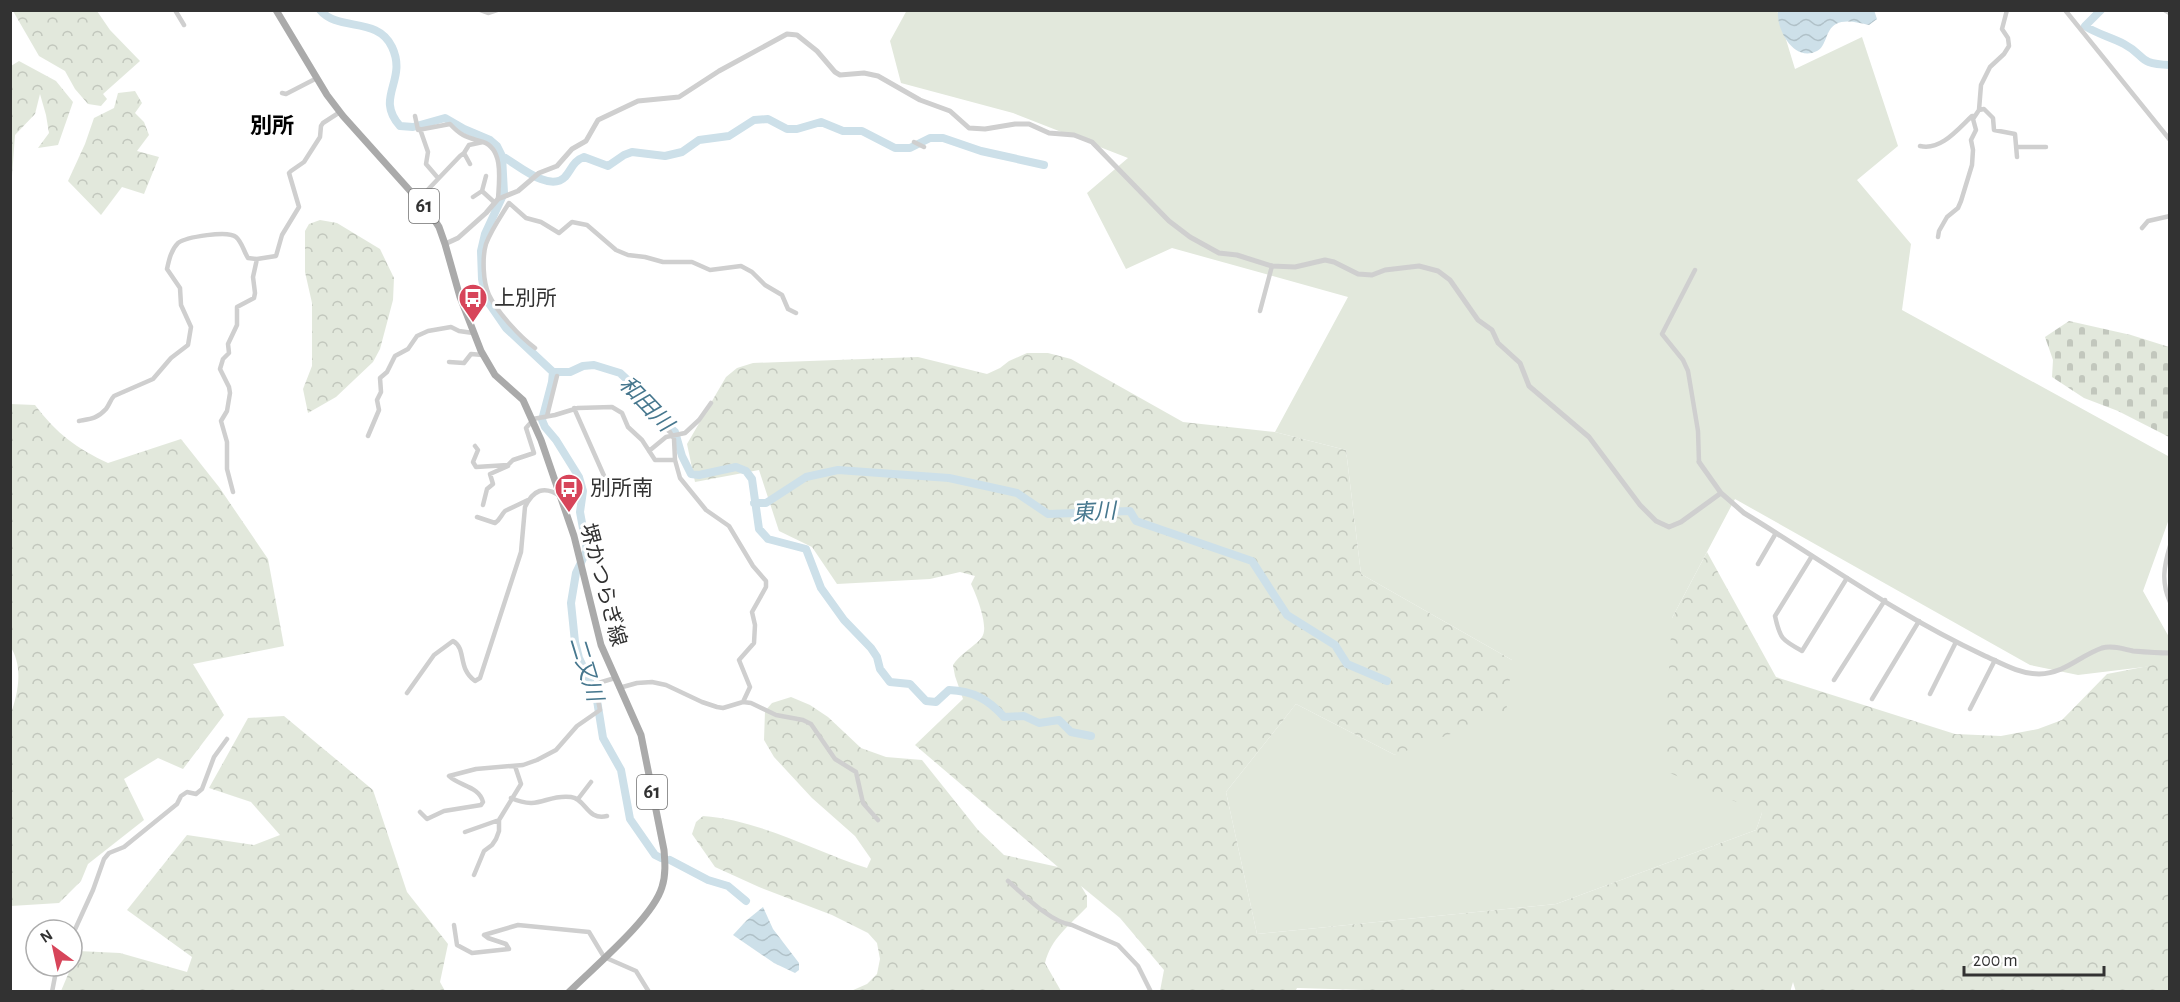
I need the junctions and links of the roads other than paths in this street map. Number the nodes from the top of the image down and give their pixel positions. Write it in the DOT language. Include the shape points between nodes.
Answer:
graph roads {
  1 [pos="175,10"];
  2 [pos="276,10"];
  3 [pos="480,10"];
  4 [pos="497,10"];
  5 [pos="2007,10"];
  6 [pos="2065,10"];
  7 [pos="2164,10"];
  8 [pos="2169,13"];
  9 [pos="184,26"];
  10 [pos="317,78"];
  11 [pos="282,93"];
  12 [pos="1979,110"];
  13 [pos="340,112"];
  14 [pos="415,116"];
  15 [pos="1974,116"];
  16 [pos="420,129"];
  17 [pos="2169,140"];
  18 [pos="483,142"];
  19 [pos="914,142"];
  20 [pos="1920,146"];
  21 [pos="924,147"];
  22 [pos="2016,147"];
  23 [pos="2046,147"];
  24 [pos="464,153"];
  25 [pos="2017,157"];
  26 [pos="470,164"];
  27 [pos="486,176"];
  28 [pos="438,178"];
  29 [pos="482,191"];
  30 [pos="511,194"];
  31 [pos="472,197"];
  32 [pos="498,199"];
  33 [pos="418,200"];
  34 [pos="509,203"];
  35 [pos="2169,216"];
  36 [pos="2142,228"];
  37 [pos="1938,237"];
  38 [pos="445,244"];
  39 [pos="256,259"];
  40 [pos="1272,266"];
  41 [pos="1695,270"];
  42 [pos="1260,311"];
  43 [pos="796,313"];
  44 [pos="473,333"];
  45 [pos="535,348"];
  46 [pos="483,355"];
  47 [pos="449,362"];
  48 [pos="556,376"];
  49 [pos="711,403"];
  50 [pos="574,408"];
  51 [pos="547,416"];
  52 [pos="533,420"];
  53 [pos="79,421"];
  54 [pos="656,421"];
  55 [pos="368,436"];
  56 [pos="673,436"];
  57 [pos="475,446"];
  58 [pos="649,451"];
  59 [pos="675,460"];
  60 [pos="1699,462"];
  61 [pos="508,465"];
  62 [pos="605,478"];
  63 [pos="233,492"];
  64 [pos="1721,493"];
  65 [pos="560,496"];
  66 [pos="528,500"];
  67 [pos="483,505"];
  68 [pos="477,517"];
  69 [pos="1776,533"];
  70 [pos="2169,546"];
  71 [pos="1812,556"];
  72 [pos="1758,564"];
  73 [pos="1847,578"];
  74 [pos="1885,600"];
  75 [pos="2169,602"];
  76 [pos="1919,621"];
  77 [pos="1956,642"];
  78 [pos="2169,653"];
  79 [pos="1995,660"];
  80 [pos="615,678"];
  81 [pos="1834,680"];
  82 [pos="619,688"];
  83 [pos="407,693"];
  84 [pos="1930,694"];
  85 [pos="1872,699"];
  86 [pos="743,702"];
  87 [pos="1970,709"];
  88 [pos="227,739"];
  89 [pos="515,766"];
  90 [pos="591,782"];
  91 [pos="511,798"];
  92 [pos="578,799"];
  93 [pos="420,812"];
  94 [pos="607,816"];
  95 [pos="499,820"];
  96 [pos="878,820"];
  97 [pos="465,832"];
  98 [pos="474,875"];
  99 [pos="1008,881"];
  100 [pos="80,918"];
  101 [pos="454,925"];
  102 [pos="604,957"];
  103 [pos="569,992"];
  104 [pos="649,992"];
  105 [pos="1151,992"];
  1 -- 9 [label="street"];
  2 -- 10 [label="main road, 堺かつらぎ線 / 61"];
  3 -- 4 [label="street" via="488,14"];
  5 -- 12 [label="street" via="2002,29 2009,46 1985,76 1979,92"];
  6 -- 17 [label="street"];
  7 -- 8 [label="street"];
  10 -- 11 [label="street"];
  10 -- 13 [label="main road, 堺かつらぎ線 / 61"];
  12 -- 15 [label="street"];
  12 -- 22 [label="street" via="1984,109 1993,118 1994,130 2015,134"];
  13 -- 33 [label="main road, 堺かつらぎ線 / 61"];
  13 -- 39 [label="street" via="323,123 304,162 289,173 299,207 282,235 278,254"];
  14 -- 16 [label="street"];
  15 -- 20 [label="street" via="1943,141 1926,148"];
  15 -- 37 [label="street" via="1972,165 1958,208 1947,217"];
  16 -- 18 [label="street" via="450,124 464,137"];
  16 -- 28 [label="street" via="428,152 426,162"];
  18 -- 24 [label="street" via="469,145"];
  18 -- 32 [label="street" via="496,154"];
  19 -- 21 [label="street"];
  22 -- 23 [label="street"];
  22 -- 25 [label="street"];
  24 -- 26 [label="street"];
  24 -- 28 [label="street"];
  27 -- 29 [label="street"];
  28 -- 33 [label="street"];
  29 -- 31 [label="street"];
  29 -- 32 [label="street"];
  30 -- 32 [label="street"];
  30 -- 34 [label="street"];
  30 -- 40 [label="street" via="539,173 557,166 585,141 598,120 638,100 679,97 719,71 793,33 817,51 835,72 878,76 920,100 950,111 969,128 1029,124 1049,133 1074,135 1092,142 1169,221 1190,237 1219,254"];
  32 -- 38 [label="street" via="458,238"];
  33 -- 38 [label="main road, 堺かつらぎ線 / 61" via="439,227"];
  34 -- 43 [label="street" via="526,218 559,232 572,222 587,225 616,250 628,255 663,262 692,262 710,270 741,266 782,295 788,309"];
  34 -- 45 [label="street" via="486,244 487,290 518,334"];
  35 -- 36 [label="street" via="2148,221"];
  38 -- 44 [label="main road, 堺かつらぎ線 / 61"];
  39 -- 53 [label="street" via="248,258 233,235 205,234 180,242 167,269 180,288 181,306 191,327 188,345 153,379 114,396 91,421"];
  39 -- 63 [label="street" via="255,294 250,301 238,304 236,329 228,344 230,351 220,369 229,387 229,405 221,421"];
  40 -- 42 [label="street"];
  40 -- 64 [label="street" via="1295,267 1325,260 1358,274 1419,266 1438,272 1450,280 1478,320 1492,330 1498,343 1520,363 1529,386 1590,437 1640,505 1656,520 1669,527 1682,522"];
  41 -- 60 [label="street" via="1662,334 1688,371"];
  44 -- 46 [label="main road, 堺かつらぎ線 / 61"];
  44 -- 55 [label="street" via="451,327 428,331 395,356 380,378 380,410"];
  46 -- 47 [label="street" via="471,354 464,363"];
  46 -- 52 [label="main road, 堺かつらぎ線 / 61" via="504,385 523,400"];
  48 -- 51 [label="street"];
  49 -- 56 [label="street" via="685,433"];
  50 -- 51 [label="street"];
  50 -- 58 [label="street" via="605,405 617,409"];
  50 -- 62 [label="street"];
  51 -- 52 [label="street"];
  52 -- 61 [label="street" via="526,428 534,453"];
  52 -- 65 [label="main road, 堺かつらぎ線 / 61"];
  54 -- 56 [label="street"];
  56 -- 58 [label="street"];
  56 -- 59 [label="street"];
  57 -- 61 [label="street" via="476,467"];
  58 -- 59 [label="street" via="656,460"];
  59 -- 86 [label="street" via="681,478 706,510 729,526 766,580 752,612 754,643 739,660 750,687"];
  60 -- 64 [label="street"];
  61 -- 67 [label="street" via="490,474 493,484 487,489"];
  64 -- 69 [label="street"];
  65 -- 66 [label="street" via="547,489"];
  65 -- 80 [label="main road, 堺かつらぎ線 / 61"];
  66 -- 68 [label="street" via="506,510 495,523"];
  66 -- 83 [label="street" via="521,552 480,678 475,681 467,675 459,646 453,641 434,655"];
  69 -- 71 [label="street"];
  69 -- 72 [label="street"];
  70 -- 75 [label="street" via="2163,580"];
  71 -- 73 [label="street"];
  71 -- 73 [label="street" via="1775,616 1783,640 1802,651"];
  73 -- 74 [label="street"];
  74 -- 76 [label="street"];
  74 -- 81 [label="street"];
  76 -- 77 [label="street"];
  76 -- 85 [label="street"];
  77 -- 79 [label="street"];
  77 -- 84 [label="street"];
  78 -- 79 [label="street" via="2102,648 2067,668 2040,674 2025,673"];
  79 -- 87 [label="street"];
  80 -- 82 [label="main road, 堺かつらぎ線 / 61"];
  80 -- 89 [label="street" via="595,684 600,710 577,726 556,750"];
  82 -- 86 [label="street" via="652,682 717,707"];
  82 -- 102 [label="main road, 堺かつらぎ線 / 61" via="640,735 666,865 662,888 649,912"];
  86 -- 96 [label="street" via="811,724 835,759 856,772 863,803"];
  88 -- 100 [label="street" via="214,757 202,789 181,796 177,804 104,859"];
  89 -- 91 [label="street" via="521,784"];
  89 -- 93 [label="street" via="476,768 449,776 480,794 481,805 427,819"];
  90 -- 92 [label="street"];
  91 -- 92 [label="street" via="532,805 550,798"];
  91 -- 95 [label="street"];
  92 -- 94 [label="street" via="591,814"];
  95 -- 97 [label="street"];
  95 -- 98 [label="street" via="500,831 484,851"];
  99 -- 105 [label="street" via="1065,924 1118,945 1138,966"];
  101 -- 102 [label="street" via="457,945 472,953 509,949 483,935 518,925 589,932"];
  102 -- 103 [label="main road, 堺かつらぎ線 / 61"];
  102 -- 104 [label="street" via="636,971"];
}
